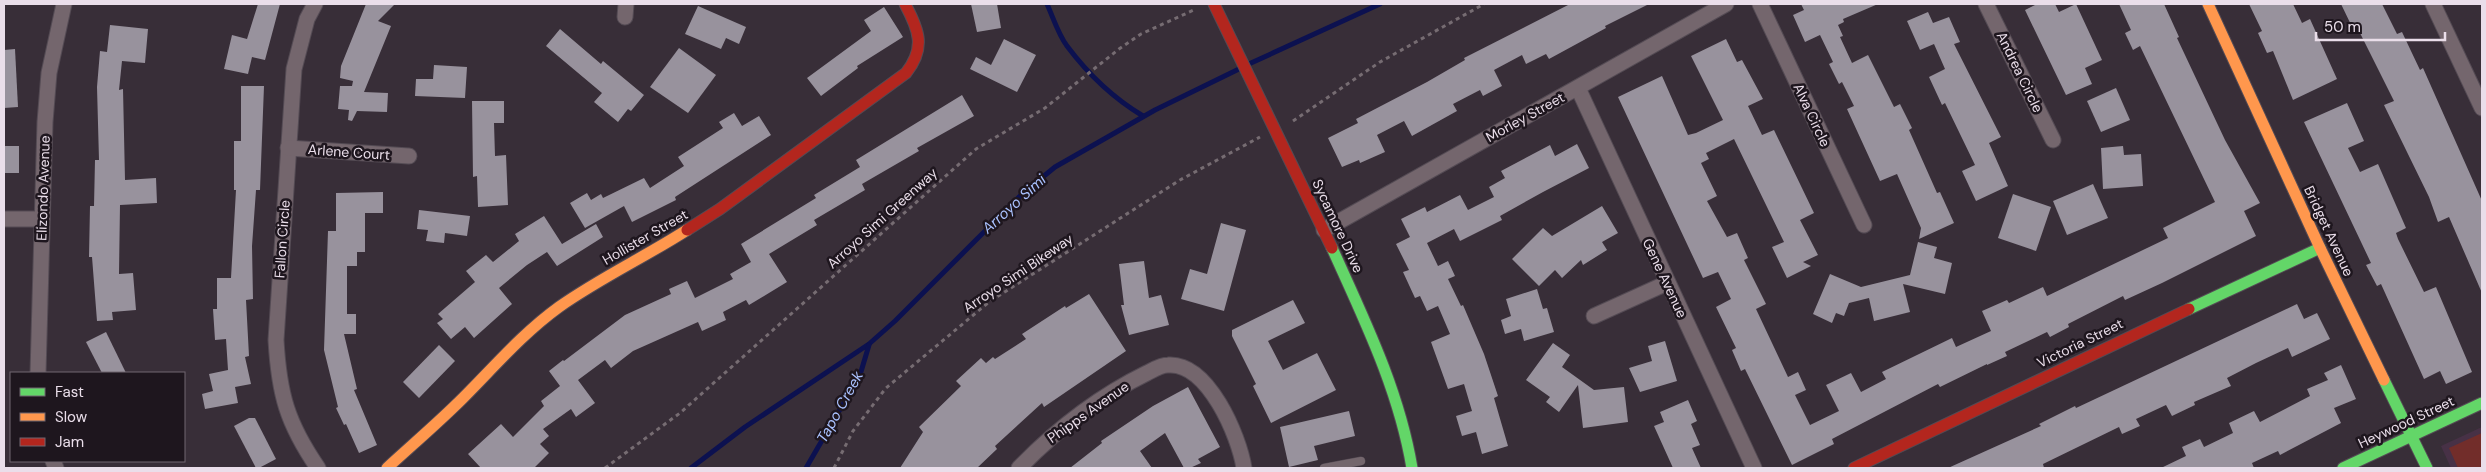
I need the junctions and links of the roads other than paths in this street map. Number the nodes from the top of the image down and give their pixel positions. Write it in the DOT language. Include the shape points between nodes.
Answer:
graph roads {
  1 [pos="64,4"];
  2 [pos="315,4"];
  3 [pos="905,4"];
  4 [pos="1726,4"];
  5 [pos="1760,4"];
  6 [pos="1986,4"];
  7 [pos="2208,4"];
  8 [pos="2433,4"];
  9 [pos="1216,8"];
  10 [pos="1578,88"];
  11 [pos="2482,108"];
  12 [pos="2053,140"];
  13 [pos="288,148"];
  14 [pos="409,156"];
  15 [pos="4,219"];
  16 [pos="42,220"];
  17 [pos="1864,225"];
  18 [pos="1324,230"];
  19 [pos="2320,248"];
  20 [pos="1667,283"];
  21 [pos="1594,316"];
  22 [pos="38,372"];
  23 [pos="2482,403"];
  24 [pos="2412,436"];
  25 [pos="1361,461"];
  26 [pos="318,468"];
  27 [pos="387,468"];
  28 [pos="1018,468"];
  29 [pos="1244,468"];
  30 [pos="1324,468"];
  31 [pos="1412,468"];
  32 [pos="1754,468"];
  33 [pos="1854,468"];
  34 [pos="2343,468"];
  35 [pos="2427,468"];
  1 -- 16 [label="street, Elizondo Avenue" via="49,73"];
  2 -- 13 [label="street, Fallon Circle" via="294,69"];
  3 -- 27 [label="street, Hollister Street" via="914,19 920,41 915,64 906,73 720,209 559,306 517,341"];
  4 -- 10 [label="street, Morley Street"];
  5 -- 17 [label="street, Alva Circle"];
  6 -- 12 [label="street, Andrea Circle"];
  7 -- 19 [label="street, Bridget Avenue"];
  8 -- 11 [label="street"];
  9 -- 18 [label="street, Sycamore Drive"];
  10 -- 18 [label="street, Morley Street"];
  10 -- 20 [label="street, Gene Avenue"];
  13 -- 14 [label="street, Arlene Court"];
  13 -- 26 [label="street, Fallon Circle" via="276,340 278,377 284,407 298,440"];
  15 -- 16 [label="street"];
  16 -- 22 [label="street, Elizondo Avenue"];
  18 -- 31 [label="street, Sycamore Drive" via="1395,396"];
  19 -- 24 [label="street, Bridget Avenue"];
  19 -- 33 [label="street, Victoria Street"];
  20 -- 21 [label="street"];
  20 -- 32 [label="street, Gene Avenue"];
  23 -- 24 [label="street, Heywood Street"];
  24 -- 34 [label="street, Heywood Street"];
  24 -- 35 [label="street, Bridget Avenue"];
  25 -- 30 [label="lane"];
  28 -- 29 [label="street, Phipps Avenue" via="1087,410 1116,390 1164,365 1182,366 1203,382 1227,417"];
}
